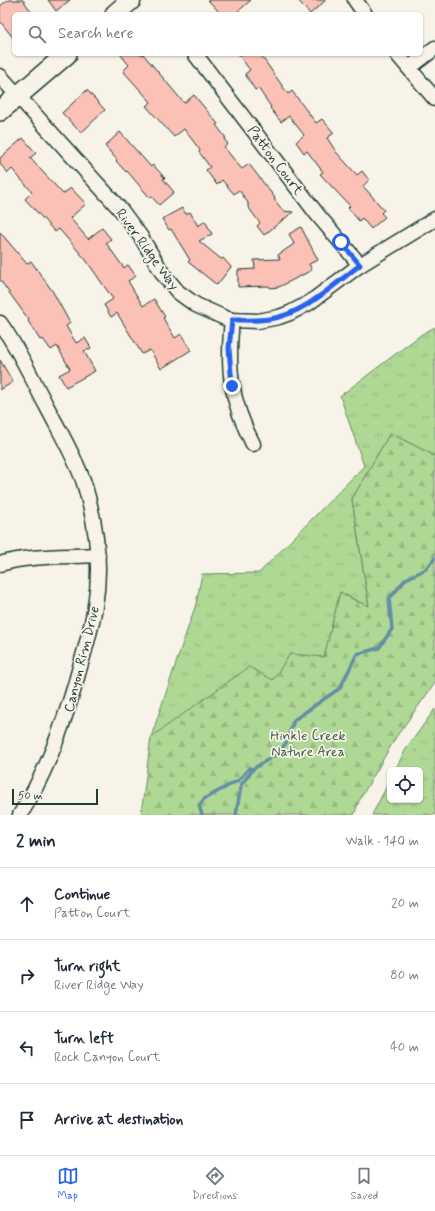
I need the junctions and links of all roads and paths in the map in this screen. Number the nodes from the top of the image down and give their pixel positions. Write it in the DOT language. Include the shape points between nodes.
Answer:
graph roads {
  1 [pos="131,0"];
  2 [pos="355,0"];
  3 [pos="117,12"];
  4 [pos="364,12"];
  5 [pos="435,48"];
  6 [pos="65,56"];
  7 [pos="197,56"];
  8 [pos="399,56"];
  9 [pos="409,68"];
  10 [pos="0,76"];
  11 [pos="18,96"];
  12 [pos="435,99"];
  13 [pos="0,111"];
  14 [pos="435,219"];
  15 [pos="360,265"];
  16 [pos="232,320"];
  17 [pos="0,323"];
  18 [pos="253,444"];
  19 [pos="98,555"];
  20 [pos="0,564"];
  21 [pos="20,815"];
  1 -- 3 [label="main road"];
  2 -- 4 [label="street"];
  5 -- 9 [label="street"];
  6 -- 11 [label="main road"];
  7 -- 15 [label="street, Patton Court" via="317,214"];
  8 -- 9 [label="street"];
  9 -- 12 [label="street"];
  10 -- 11 [label="street, River Ridge Way"];
  11 -- 13 [label="main road"];
  11 -- 16 [label="street, River Ridge Way" via="121,210 163,274 178,292 196,306"];
  14 -- 15 [label="street, River Ridge Way"];
  15 -- 16 [label="street, River Ridge Way" via="309,303 290,313 258,320"];
  16 -- 18 [label="street" via="229,348 232,386 236,405"];
  17 -- 19 [label="street, Canyon Rim Drive" via="73,457 91,509"];
  19 -- 20 [label="street" via="31,558"];
  19 -- 21 [label="street, Canyon Rim Drive" via="98,577 90,631 64,722 42,776"];
}
